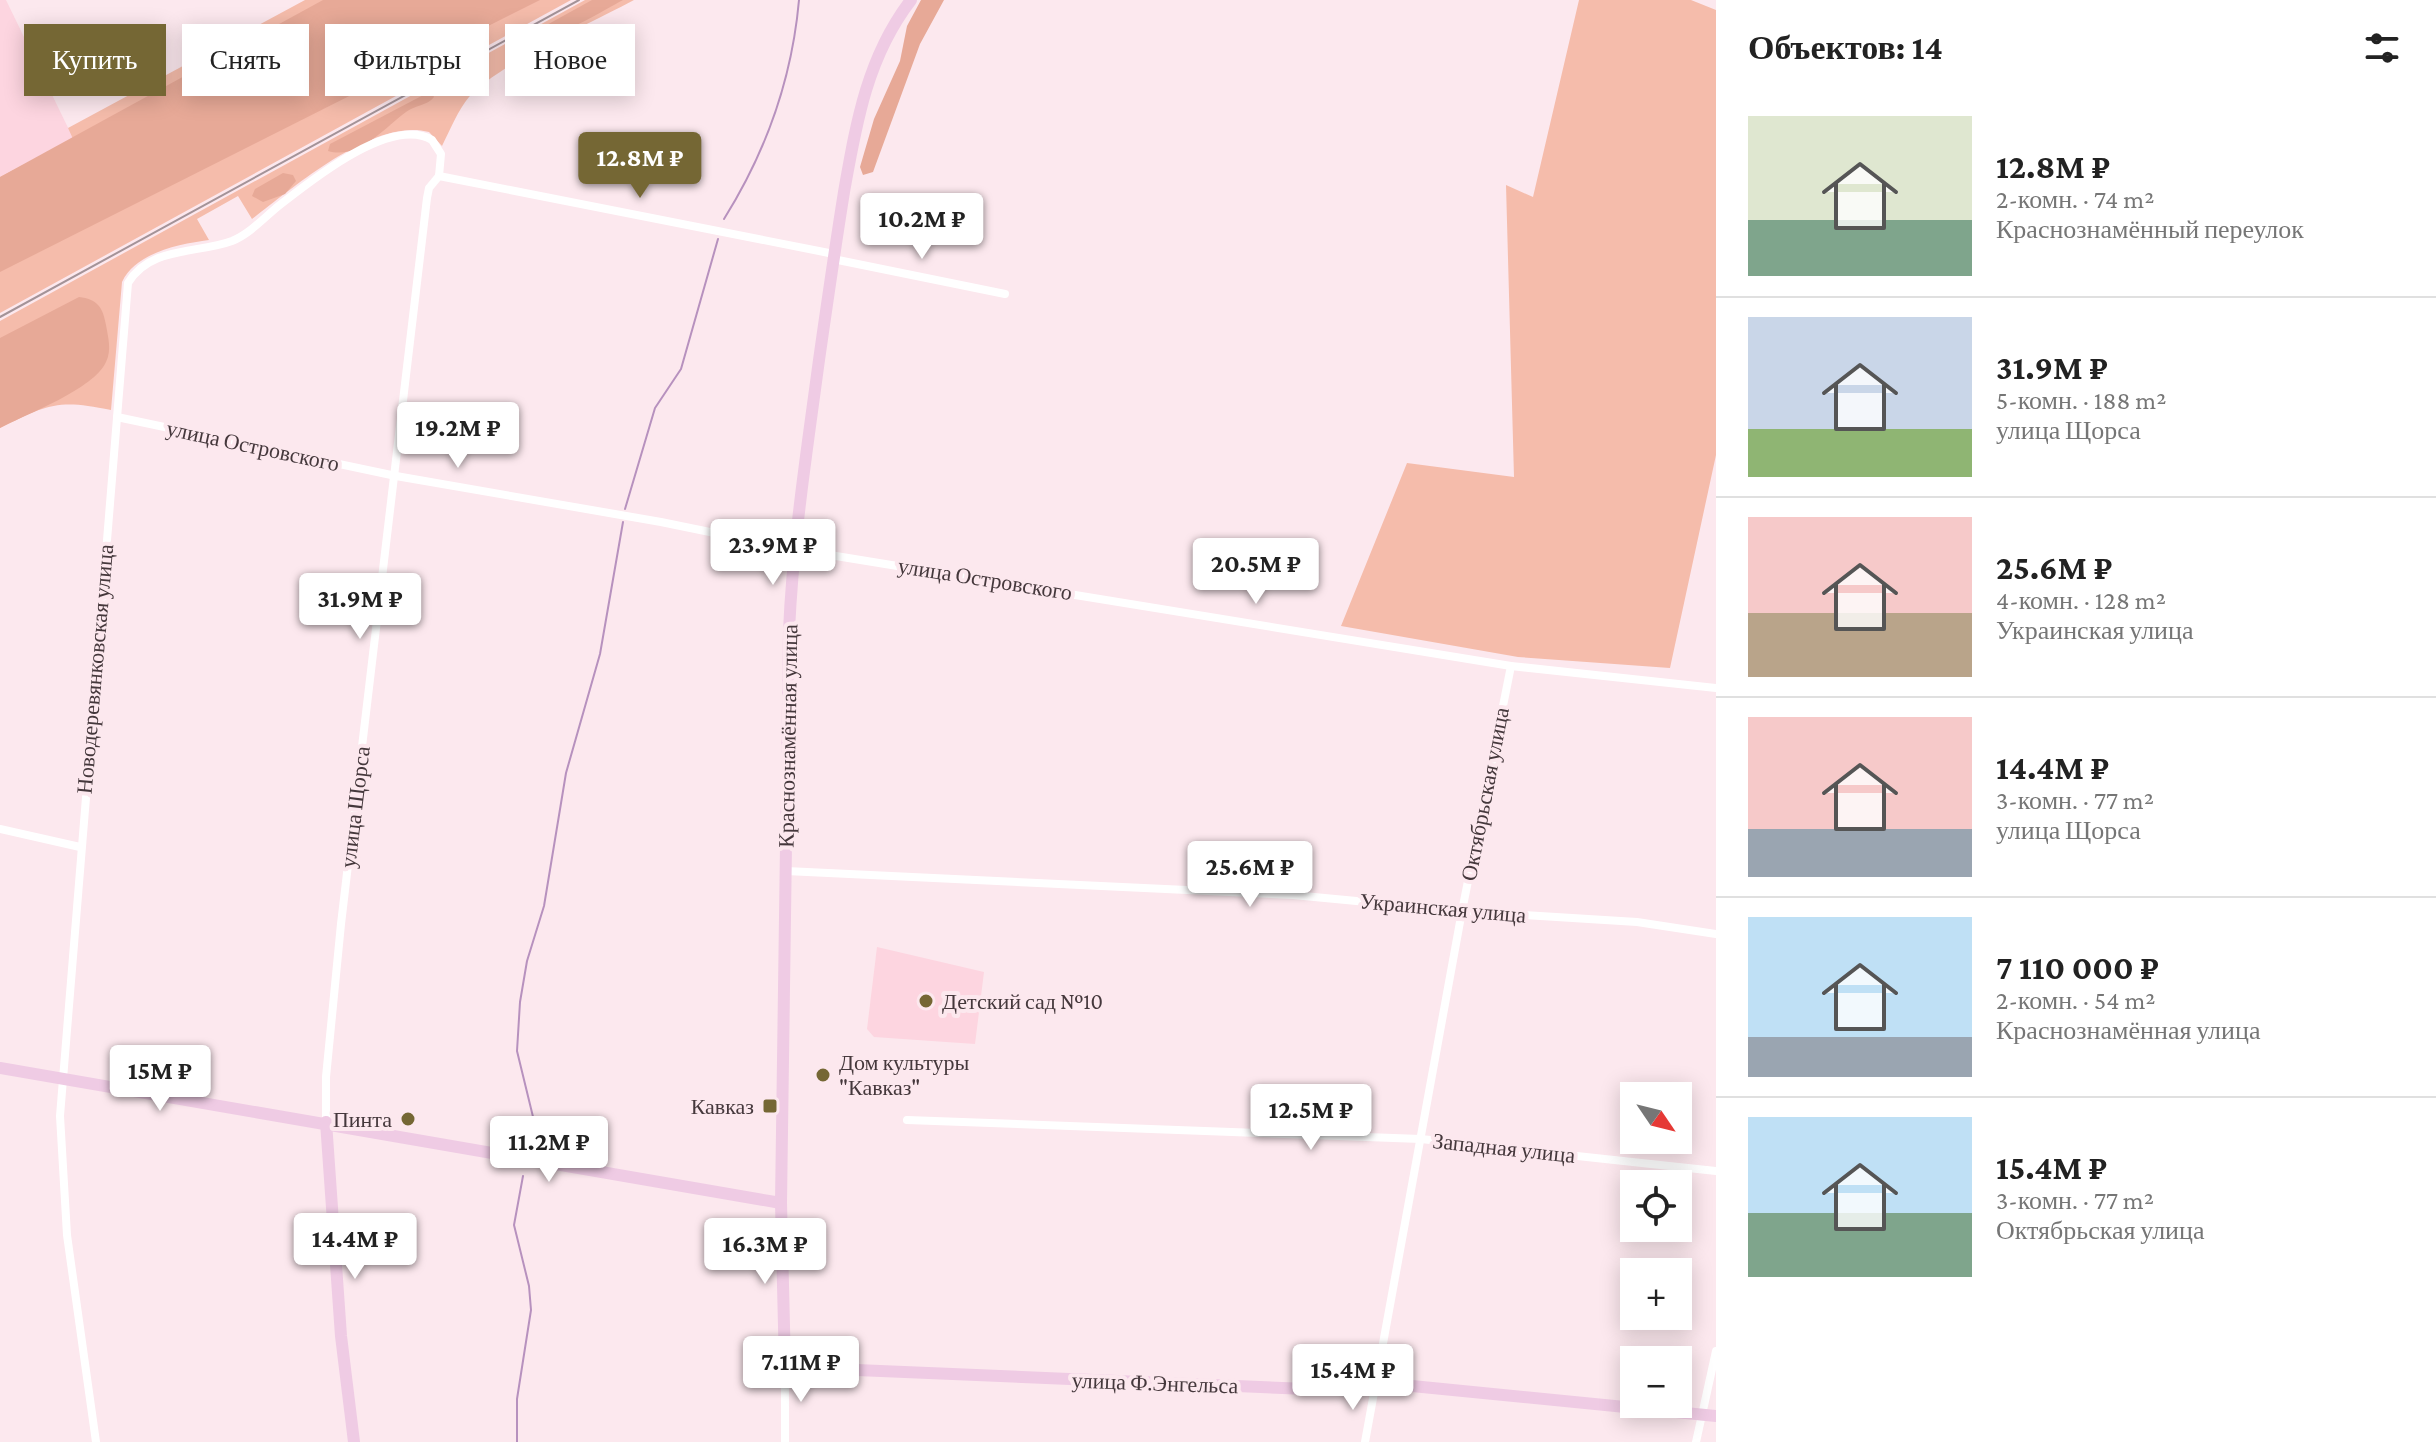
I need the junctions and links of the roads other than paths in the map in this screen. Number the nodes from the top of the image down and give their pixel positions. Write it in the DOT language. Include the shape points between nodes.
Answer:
graph roads {
  1 [pos="911,0"];
  2 [pos="439,176"];
  3 [pos="833,257"];
  4 [pos="1005,294"];
  5 [pos="117,417"];
  6 [pos="396,476"];
  7 [pos="793,549"];
  8 [pos="1511,666"];
  9 [pos="1716,688"];
  10 [pos="0,829"];
  11 [pos="80,847"];
  12 [pos="786,871"];
  13 [pos="1462,911"];
  14 [pos="1716,934"];
  15 [pos="0,1068"];
  16 [pos="61,1079"];
  17 [pos="907,1120"];
  18 [pos="326,1122"];
  19 [pos="1421,1139"];
  20 [pos="1716,1171"];
  21 [pos="781,1203"];
  22 [pos="1716,1351"];
  23 [pos="785,1367"];
  24 [pos="1374,1387"];
  25 [pos="1709,1415"];
  26 [pos="96,1442"];
  27 [pos="354,1442"];
  28 [pos="785,1442"];
  29 [pos="1365,1442"];
  30 [pos="1696,1442"];
  1 -- 3 [label="main road, Краснознамённая улица" via="865,89"];
  2 -- 3 [label="street"];
  2 -- 5 [label="street, Новодеревянковская улица" via="441,154 432,140 416,134 384,140 320,174 235,240 181,250 142,267 125,295"];
  2 -- 6 [label="street, улица Щорса" via="427,198"];
  3 -- 4 [label="street"];
  3 -- 7 [label="main road, Краснознамённая улица"];
  5 -- 6 [label="street, улица Островского"];
  5 -- 11 [label="street, Новодеревянковская улица"];
  6 -- 7 [label="street, улица Островского"];
  6 -- 18 [label="street, улица Щорса" via="341,924"];
  7 -- 8 [label="street, улица Островского"];
  7 -- 12 [label="main road, Краснознамённая улица"];
  8 -- 9 [label="street, улица Островского"];
  8 -- 13 [label="street, Октябрьская улица"];
  10 -- 11 [label="street"];
  11 -- 16 [label="street, Новодеревянковская улица"];
  12 -- 13 [label="street, Украинская улица" via="1293,895"];
  12 -- 21 [label="main road, Краснознамённая улица"];
  13 -- 14 [label="street, Украинская улица" via="1637,922"];
  13 -- 19 [label="street, Октябрьская улица"];
  15 -- 16 [label="main road"];
  16 -- 18 [label="main road"];
  16 -- 26 [label="street, Новодеревянковская улица" via="67,1235"];
  17 -- 19 [label="street, Западная улица"];
  18 -- 21 [label="main road" via="441,1147"];
  18 -- 27 [label="main road, улица Щорса"];
  19 -- 20 [label="street, Западная улица"];
  19 -- 24 [label="street, Октябрьская улица"];
  21 -- 23 [label="main road, Краснознамённая улица"];
  22 -- 25 [label="street"];
  23 -- 24 [label="main road, улица Ф.Энгельса" via="1331,1390"];
  23 -- 28 [label="street, Краснознамённая улица"];
  24 -- 25 [label="main road, улица Ф.Энгельса" via="1402,1385"];
  24 -- 29 [label="street, Октябрьская улица"];
  25 -- 30 [label="street"];
}
